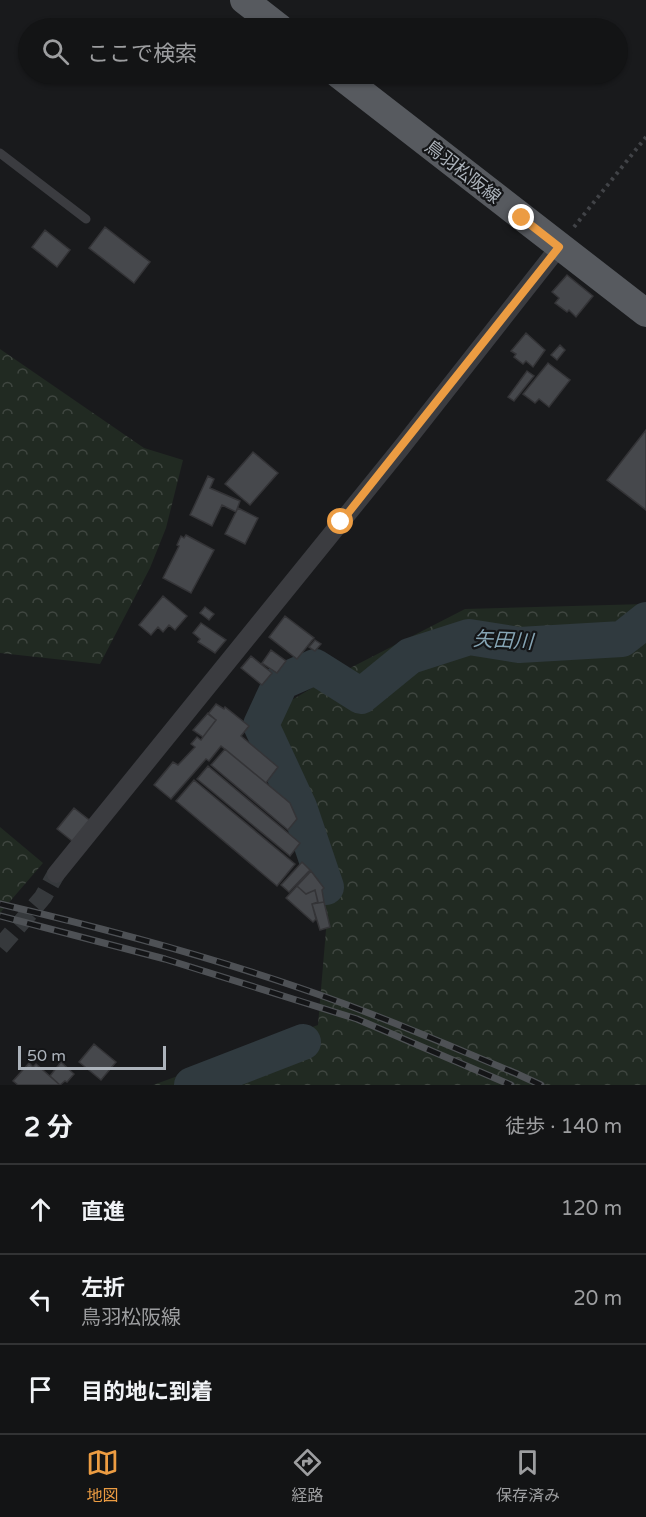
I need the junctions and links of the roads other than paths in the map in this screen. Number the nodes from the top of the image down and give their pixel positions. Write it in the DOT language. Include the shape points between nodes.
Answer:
graph roads {
  1 [pos="244,0"];
  2 [pos="267,18"];
  3 [pos="351,84"];
  4 [pos="0,153"];
  5 [pos="86,219"];
  6 [pos="559,247"];
  7 [pos="646,313"];
  8 [pos="56,874"];
  1 -- 2 [label="main road"];
  3 -- 6 [label="main road, 鳥羽松阪線"];
  4 -- 5 [label="lane"];
  6 -- 7 [label="main road, 鳥羽松阪線"];
  6 -- 8 [label="street"];
}
